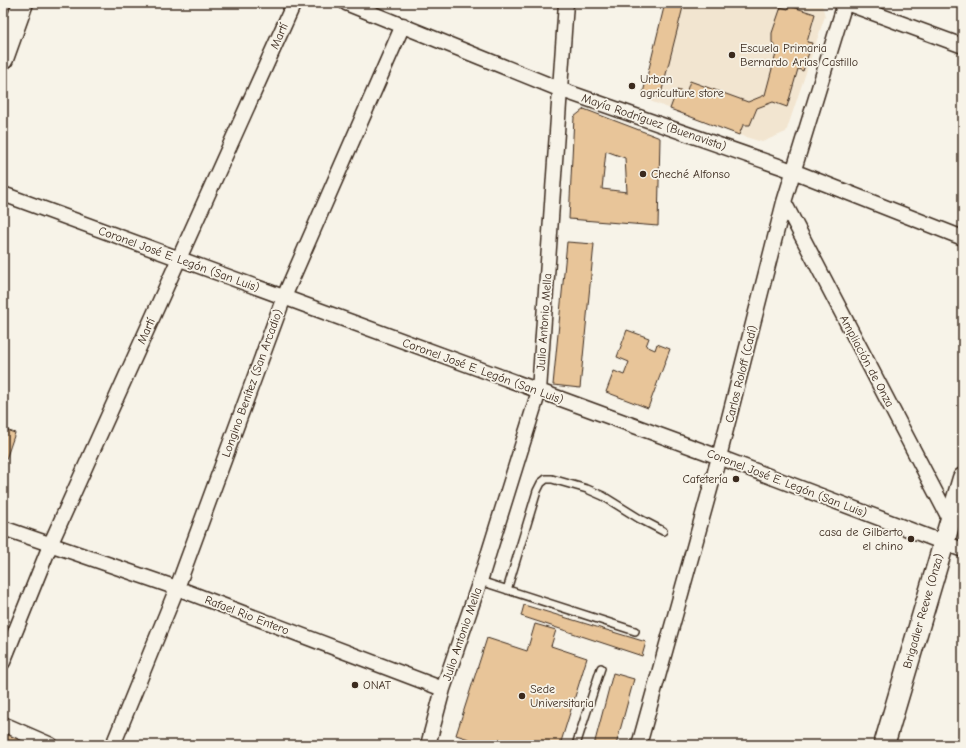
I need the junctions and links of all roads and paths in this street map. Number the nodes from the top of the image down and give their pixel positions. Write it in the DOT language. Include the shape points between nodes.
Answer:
graph roads {
  1 [pos="23,3"];
  2 [pos="294,3"];
  3 [pos="346,3"];
  4 [pos="566,3"];
  5 [pos="845,3"];
  6 [pos="403,25"];
  7 [pos="963,46"];
  8 [pos="3,59"];
  9 [pos="559,89"];
  10 [pos="793,171"];
  11 [pos="3,194"];
  12 [pos="784,202"];
  13 [pos="963,238"];
  14 [pos="178,258"];
  15 [pos="284,297"];
  16 [pos="539,391"];
  17 [pos="719,457"];
  18 [pos="963,478"];
  19 [pos="950,520"];
  20 [pos="3,528"];
  21 [pos="663,531"];
  22 [pos="943,542"];
  23 [pos="51,543"];
  24 [pos="963,550"];
  25 [pos="480,581"];
  26 [pos="177,588"];
  27 [pos="507,590"];
  28 [pos="635,631"];
  29 [pos="3,662"];
  30 [pos="601,668"];
  31 [pos="443,689"];
  32 [pos="3,724"];
  33 [pos="51,745"];
  34 [pos="113,745"];
  35 [pos="428,745"];
  36 [pos="576,745"];
  37 [pos="639,745"];
  38 [pos="884,745"];
  1 -- 8 [label="street"];
  2 -- 14 [label="street, Martí"];
  3 -- 6 [label="street, Mayía Rodríguez (Buenavista)"];
  4 -- 9 [label="street, Julio Antonio Mella"];
  5 -- 7 [label="street"];
  5 -- 10 [label="street, Carlos Roloff (Cadí)"];
  6 -- 9 [label="street, Mayía Rodríguez (Buenavista)"];
  6 -- 15 [label="street, Longino Benítez (San Arcadio)"];
  9 -- 10 [label="street, Mayía Rodríguez (Buenavista)"];
  9 -- 16 [label="street, Julio Antonio Mella"];
  10 -- 12 [label="street, Carlos Roloff (Cadí)"];
  10 -- 13 [label="street, Mayía Rodríguez (Buenavista)"];
  11 -- 14 [label="street, Coronel José E. Legón (San Luis)"];
  12 -- 17 [label="street, Carlos Roloff (Cadí)"];
  12 -- 19 [label="street, Ampliación de Onza"];
  14 -- 15 [label="street, Coronel José E. Legón (San Luis)"];
  14 -- 23 [label="street, Martí"];
  15 -- 16 [label="street, Coronel José E. Legón (San Luis)"];
  15 -- 26 [label="street, Longino Benítez (San Arcadio)"];
  16 -- 17 [label="street, Coronel José E. Legón (San Luis)"];
  16 -- 25 [label="street, Julio Antonio Mella"];
  17 -- 22 [label="street, Coronel José E. Legón (San Luis)"];
  17 -- 37 [label="street, Carlos Roloff (Cadí)"];
  18 -- 19 [label="street, Brigadier Reeve (Onza)"];
  19 -- 22 [label="street, Brigadier Reeve (Onza)"];
  20 -- 23 [label="street, Rafael Rio Entero"];
  21 -- 27 [label="lane" via="603,496 552,478 546,479 537,491"];
  22 -- 24 [label="street, Coronel José E. Legón (San Luis)"];
  22 -- 38 [label="street, Brigadier Reeve (Onza)"];
  23 -- 26 [label="street, Rafael Rio Entero"];
  23 -- 29 [label="street, Martí"];
  25 -- 27 [label="lane"];
  25 -- 31 [label="street, Julio Antonio Mella"];
  26 -- 31 [label="street, Rafael Rio Entero"];
  26 -- 34 [label="street, Longino Benítez (San Arcadio)"];
  27 -- 28 [label="lane"];
  30 -- 36 [label="lane"];
  31 -- 35 [label="street, Julio Antonio Mella"];
  32 -- 33 [label="street"];
}
